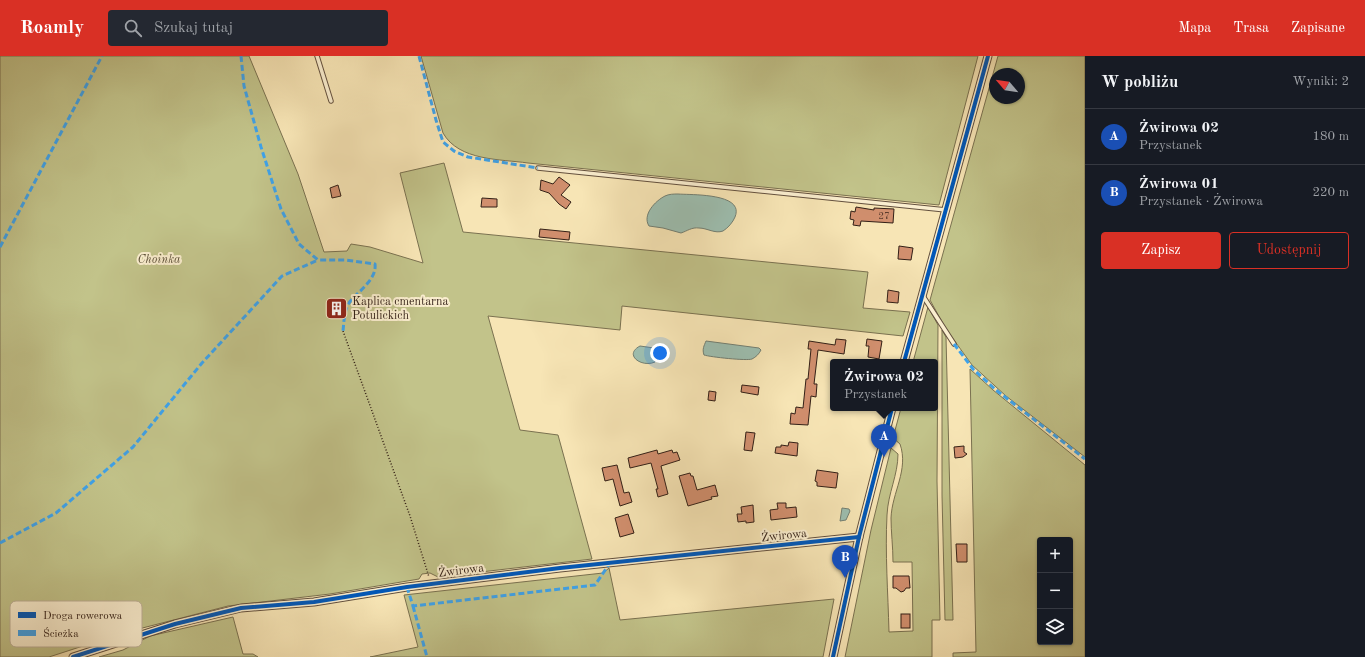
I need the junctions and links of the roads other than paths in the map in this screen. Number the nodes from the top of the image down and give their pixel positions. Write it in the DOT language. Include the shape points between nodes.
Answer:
graph roads {
  1 [pos="316,56"];
  2 [pos="988,56"];
  3 [pos="331,101"];
  4 [pos="538,168"];
  5 [pos="946,210"];
  6 [pos="922,295"];
  7 [pos="954,344"];
  8 [pos="905,359"];
  9 [pos="891,411"];
  10 [pos="859,537"];
  11 [pos="142,635"];
  12 [pos="103,647"];
  13 [pos="72,657"];
  14 [pos="833,657"];
  1 -- 3 [label="lane"];
  2 -- 5 [label="street"];
  4 -- 5 [label="lane"];
  5 -- 6 [label="street"];
  6 -- 7 [label="lane"];
  6 -- 8 [label="street"];
  9 -- 10 [label="street"];
  10 -- 11 [label="street, Żwirowa" via="560,568 314,602 241,608"];
  10 -- 14 [label="street"];
  12 -- 13 [label="street, Żwirowa"];
}
